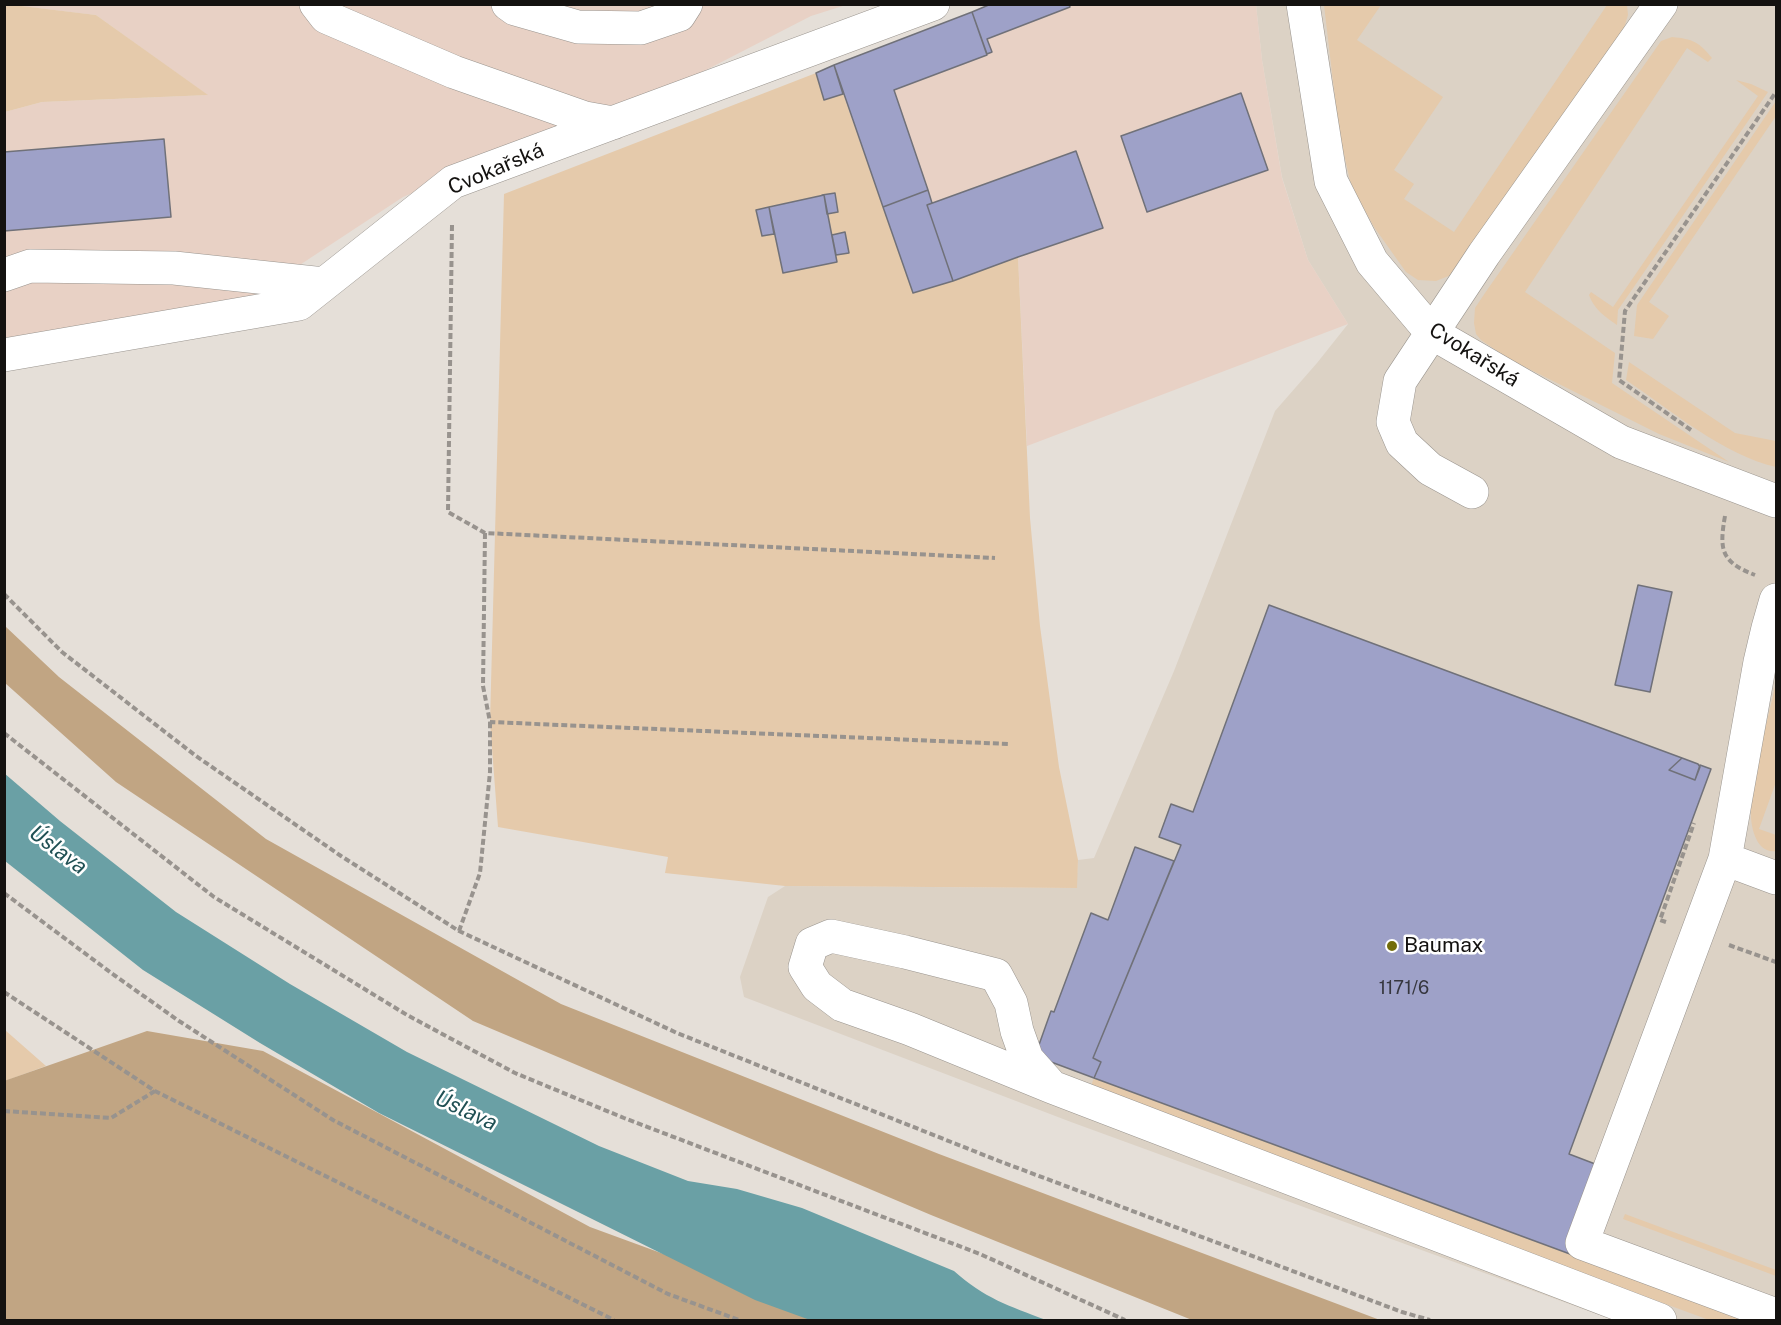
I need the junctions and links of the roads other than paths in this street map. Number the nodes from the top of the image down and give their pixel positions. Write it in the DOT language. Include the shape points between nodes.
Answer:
graph roads {
  1 [pos="316,4"];
  2 [pos="508,4"];
  3 [pos="686,4"];
  4 [pos="933,4"];
  5 [pos="1303,4"];
  6 [pos="1660,4"];
  7 [pos="874,13"];
  8 [pos="613,123"];
  9 [pos="4,275"];
  10 [pos="324,284"];
  11 [pos="1432,333"];
  12 [pos="4,355"];
  13 [pos="1472,492"];
  14 [pos="1776,501"];
  15 [pos="1767,588"];
  16 [pos="1725,859"];
  17 [pos="1776,878"];
  18 [pos="1052,1087"];
  19 [pos="1776,1315"];
  20 [pos="1660,1320"];
  1 -- 8 [label="street" via="326,17 454,72 585,118"];
  2 -- 3 [label="street" via="578,27 641,28 679,15"];
  4 -- 7 [label="street, Cvokařská"];
  5 -- 11 [label="street, Cvokařská" via="1331,181 1372,262"];
  6 -- 11 [label="street"];
  7 -- 8 [label="street, Cvokařská"];
  8 -- 10 [label="street, Cvokařská" via="453,182"];
  9 -- 10 [label="street" via="30,266 174,268"];
  10 -- 12 [label="street, Cvokařská" via="299,304"];
  11 -- 13 [label="street" via="1400,381 1393,422 1402,443 1430,469"];
  11 -- 14 [label="street, Cvokařská" via="1621,442"];
  15 -- 16 [label="street" via="1768,628"];
  16 -- 17 [label="street"];
  16 -- 19 [label="street" via="1582,1243"];
  18 -- 18 [label="street" via="842,1005 817,986 805,967 812,944 831,936 996,975 1011,1003 1027,1059"];
  18 -- 20 [label="street"];
}
